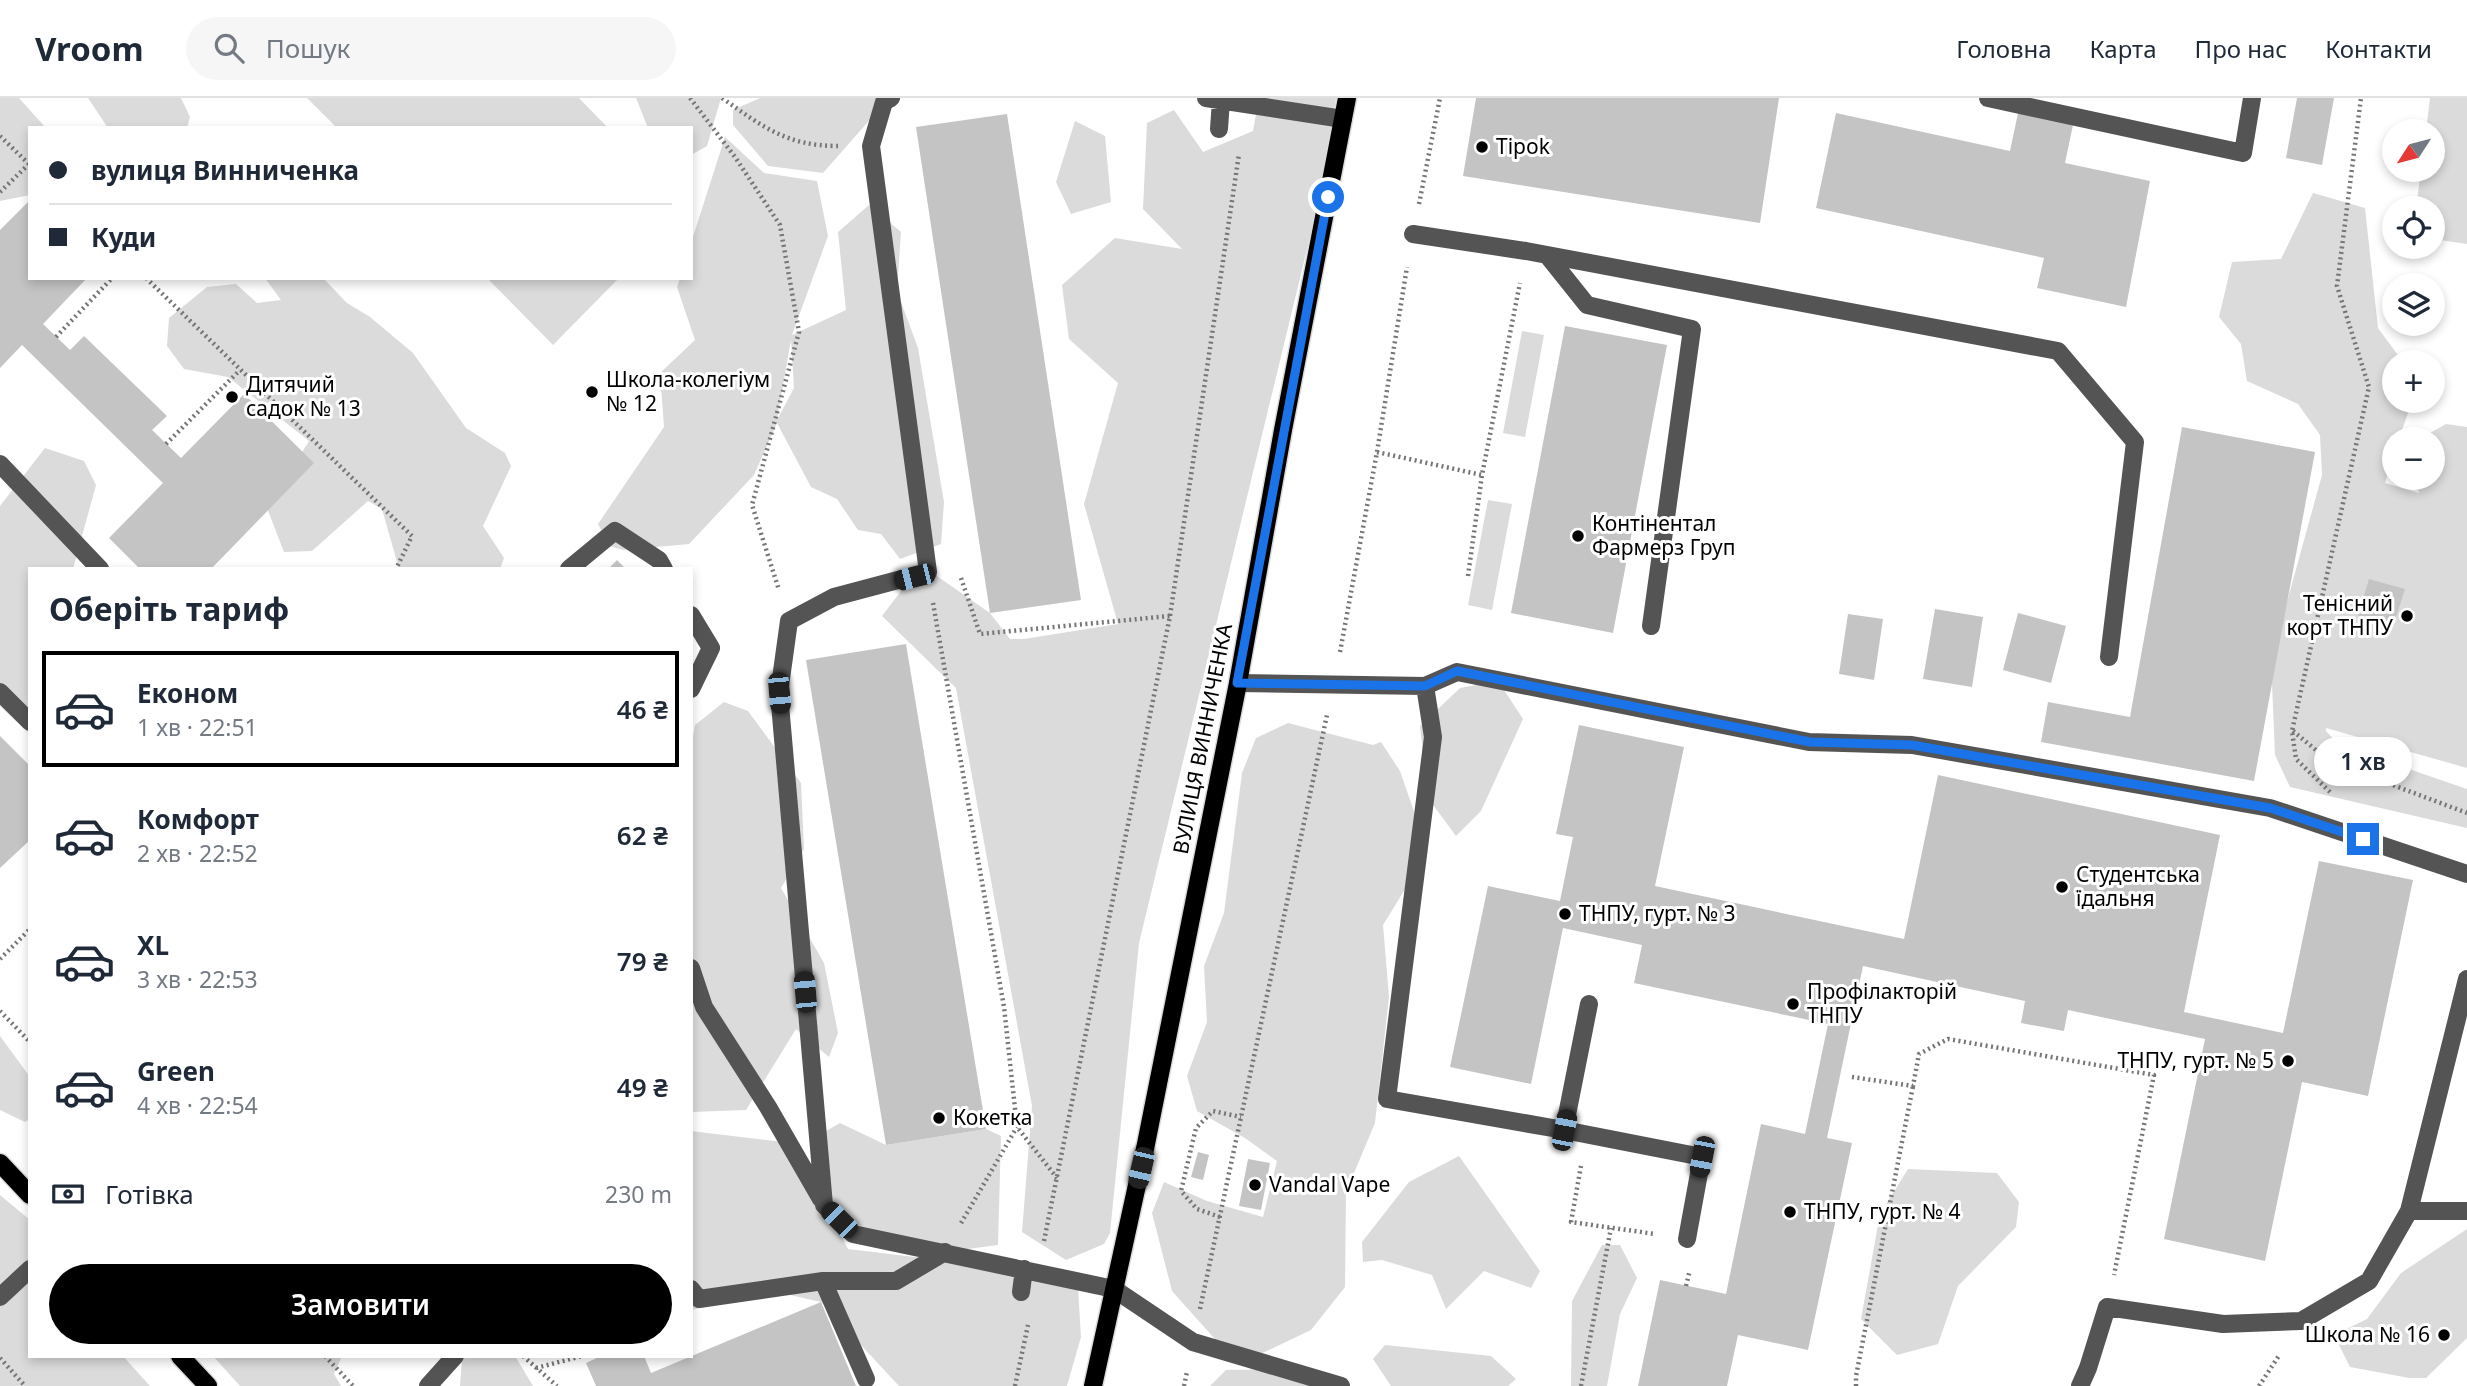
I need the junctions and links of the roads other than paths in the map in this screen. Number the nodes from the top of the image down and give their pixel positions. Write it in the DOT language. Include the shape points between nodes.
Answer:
graph roads {
  1 [pos="891,98"];
  2 [pos="1347,98"];
  3 [pos="1988,98"];
  4 [pos="2252,98"];
  5 [pos="1214,99"];
  6 [pos="1343,120"];
  7 [pos="1219,129"];
  8 [pos="1413,234"];
  9 [pos="1547,255"];
  10 [pos="0,464"];
  11 [pos="98,567"];
  12 [pos="571,567"];
  13 [pos="663,567"];
  14 [pos="693,618"];
  15 [pos="1651,626"];
  16 [pos="2109,657"];
  17 [pos="1237,683"];
  18 [pos="693,685"];
  19 [pos="1425,686"];
  20 [pos="0,692"];
  21 [pos="28,720"];
  22 [pos="2467,874"];
  23 [pos="693,974"];
  24 [pos="2467,979"];
  25 [pos="1589,1004"];
  26 [pos="1564,1130"];
  27 [pos="0,1163"];
  28 [pos="28,1193"];
  29 [pos="824,1205"];
  30 [pos="2467,1210"];
  31 [pos="2409,1211"];
  32 [pos="1687,1239"];
  33 [pos="945,1252"];
  34 [pos="28,1271"];
  35 [pos="1031,1271"];
  36 [pos="823,1281"];
  37 [pos="1114,1289"];
  38 [pos="693,1292"];
  39 [pos="1021,1292"];
  40 [pos="0,1297"];
  41 [pos="182,1358"];
  42 [pos="453,1358"];
  43 [pos="866,1379"];
  44 [pos="208,1386"];
  45 [pos="428,1386"];
  46 [pos="1093,1386"];
  47 [pos="1341,1386"];
  48 [pos="2080,1386"];
  1 -- 29 [label="lane" via="884,102 871,145 928,572 834,597 789,621 779,693"];
  2 -- 6 [label="main road, ВУЛИЦЯ ВИННИЧЕНКА"];
  3 -- 4 [label="lane" via="2243,153"];
  5 -- 6 [label="lane"];
  5 -- 7 [label="lane"];
  6 -- 17 [label="main road, ВУЛИЦЯ ВИННИЧЕНКА"];
  8 -- 9 [label="lane"];
  9 -- 15 [label="lane" via="1587,305 1692,329"];
  9 -- 16 [label="lane" via="2058,351 2135,442"];
  10 -- 11 [label="lane"];
  12 -- 13 [label="lane" via="615,531"];
  14 -- 18 [label="lane" via="711,648"];
  17 -- 19 [label="lane"];
  17 -- 37 [label="main road, ВУЛИЦЯ ВИННИЧЕНКА"];
  19 -- 22 [label="lane" via="1457,671 1810,742 1912,745 2270,808"];
  19 -- 26 [label="lane" via="1433,737 1387,1099"];
  20 -- 21 [label="lane"];
  23 -- 29 [label="lane" via="704,1007"];
  24 -- 31 [label="lane"];
  25 -- 26 [label="lane"];
  26 -- 32 [label="lane" via="1702,1157"];
  27 -- 28 [label="main road"];
  29 -- 33 [label="lane" via="853,1234"];
  30 -- 31 [label="lane"];
  31 -- 48 [label="lane" via="2369,1281 2301,1321 2223,1324 2107,1307"];
  33 -- 35 [label="lane"];
  33 -- 36 [label="lane" via="896,1281"];
  34 -- 40 [label="lane"];
  35 -- 37 [label="lane"];
  35 -- 39 [label="lane"];
  36 -- 38 [label="lane" via="699,1299"];
  36 -- 43 [label="lane"];
  37 -- 46 [label="main road, ВУЛИЦЯ ВИННИЧЕНКА"];
  37 -- 47 [label="lane" via="1194,1342"];
  41 -- 44 [label="main road"];
  42 -- 45 [label="lane"];
}
